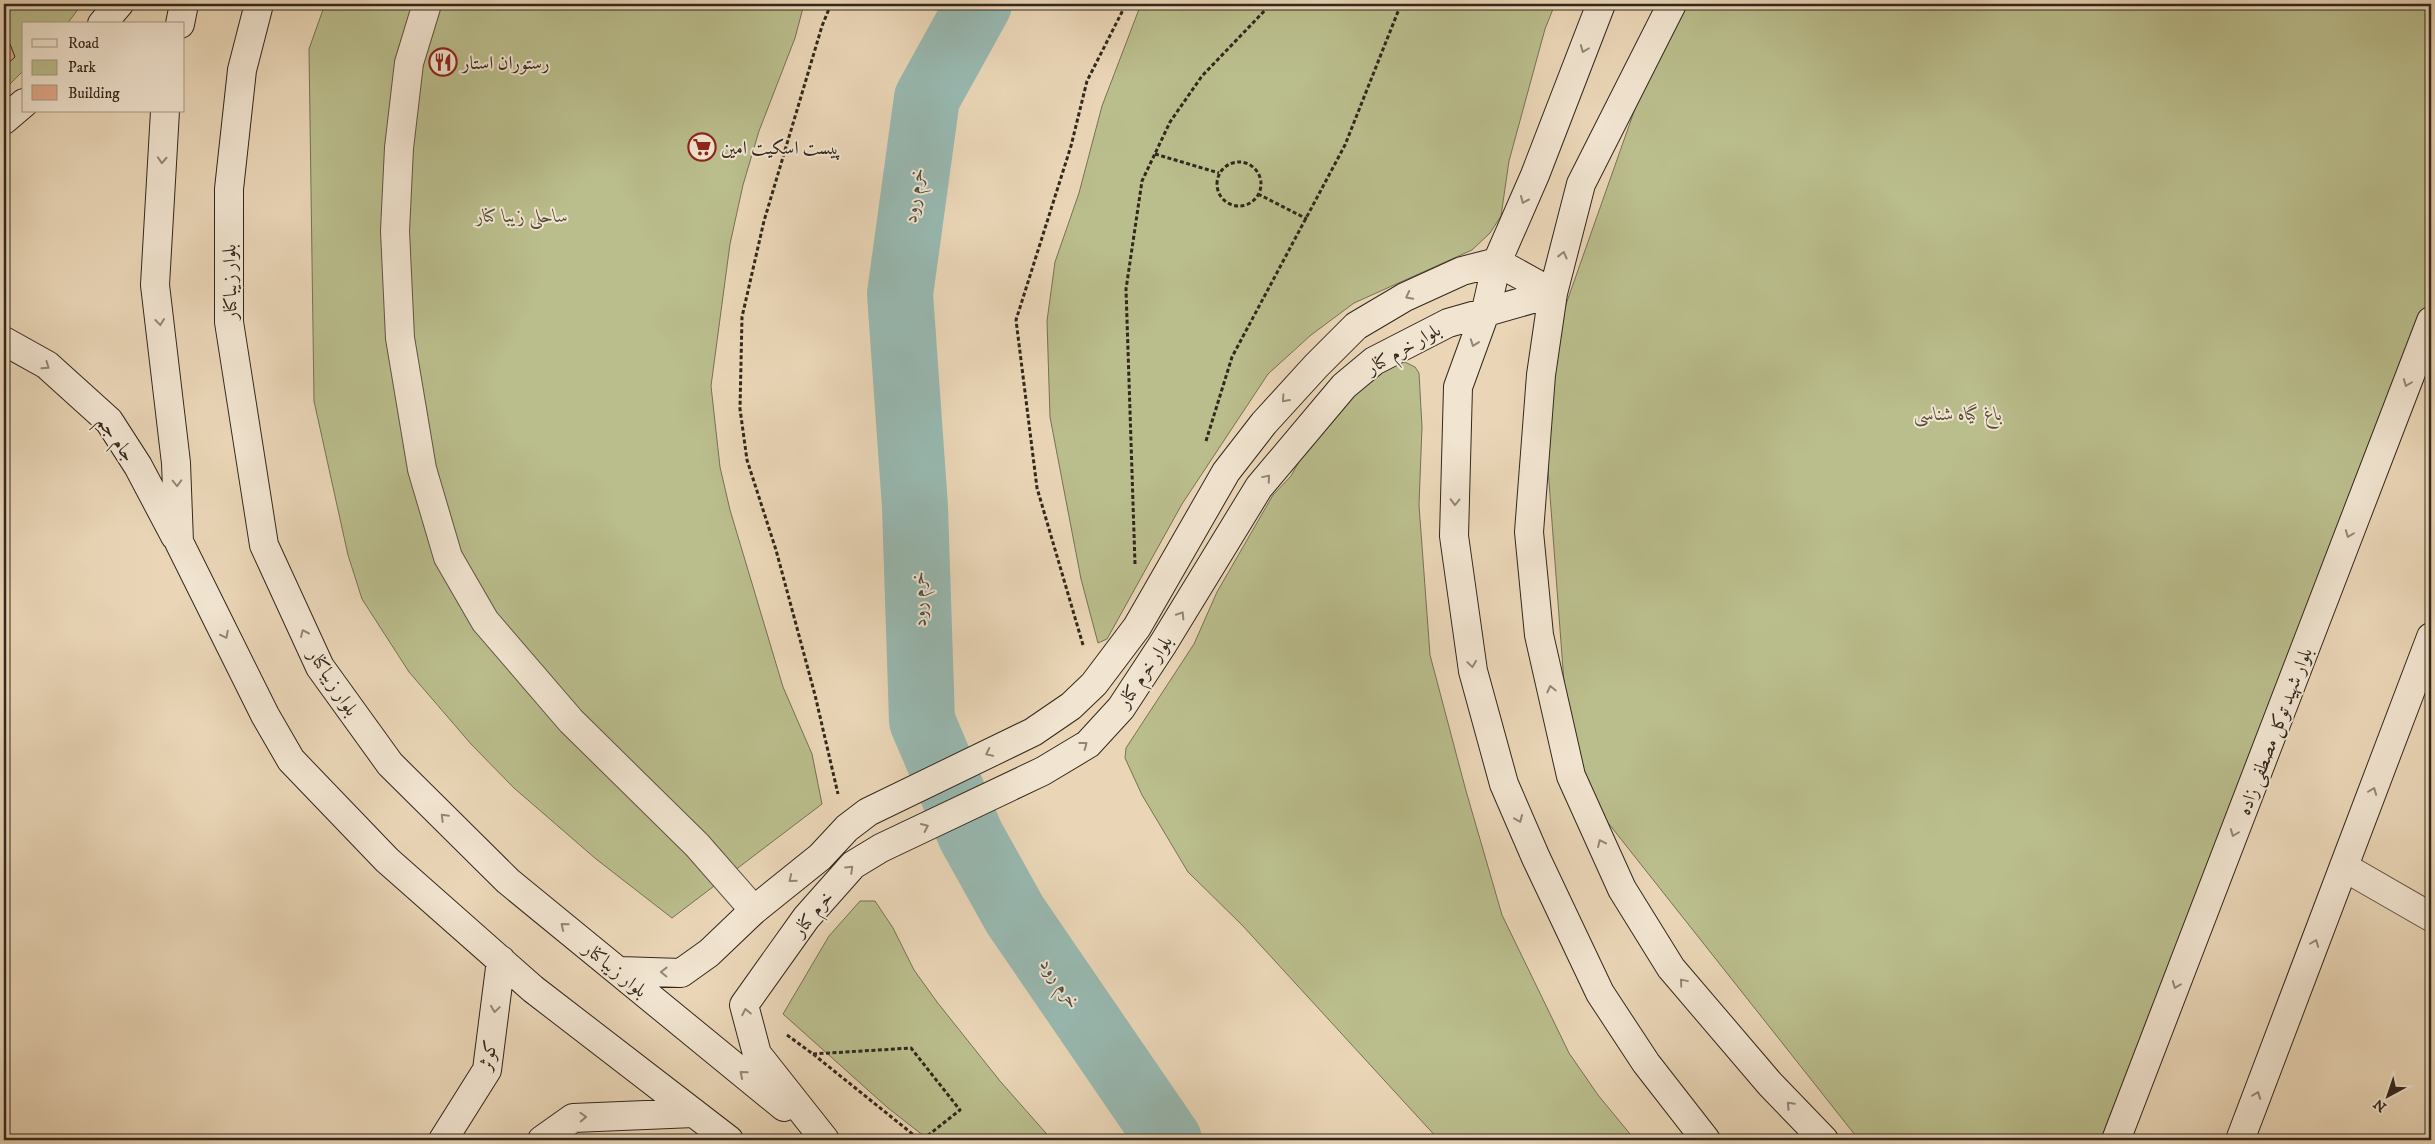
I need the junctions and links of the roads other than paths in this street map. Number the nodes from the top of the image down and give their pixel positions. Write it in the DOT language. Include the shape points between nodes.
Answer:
graph roads {
  1 [pos="118,4"];
  2 [pos="184,4"];
  3 [pos="259,4"];
  4 [pos="427,4"];
  5 [pos="1601,4"];
  6 [pos="1672,4"];
  7 [pos="104,22"];
  8 [pos="180,22"];
  9 [pos="22,105"];
  10 [pos="165,112"];
  11 [pos="4,120"];
  12 [pos="1497,262"];
  13 [pos="1553,293"];
  14 [pos="1486,310"];
  15 [pos="2431,321"];
  16 [pos="4,341"];
  17 [pos="179,542"];
  18 [pos="2431,637"];
  19 [pos="1044,771"];
  20 [pos="2344,867"];
  21 [pos="754,910"];
  22 [pos="2431,918"];
  23 [pos="501,960"];
  24 [pos="620,972"];
  25 [pos="694,1113"];
  26 [pos="443,1140"];
  27 [pos="542,1140"];
  28 [pos="729,1140"];
  29 [pos="820,1140"];
  30 [pos="825,1140"];
  31 [pos="1706,1140"];
  32 [pos="1824,1140"];
  33 [pos="2116,1140"];
  34 [pos="2240,1140"];
  1 -- 7 [label="main road"];
  2 -- 8 [label="main road"];
  24 -- 3 [label="main road, بلوار زیباکنار, one-way" via="508,881 390,764 320,667 264,545 229,322 229,189 242,70"];
  4 -- 21 [label="main road" via="409,63 399,148 395,231 400,338 422,469 448,557 485,621 571,721 696,845"];
  5 -- 12 [label="main road, one-way" via="1536,175"];
  13 -- 6 [label="main road, one-way" via="1581,184"];
  9 -- 11 [label="main road"];
  10 -- 17 [label="main road, one-way" via="155,285 176,463"];
  12 -- 13 [label="main road"];
  12 -- 14 [label="main road"];
  12 -- 21 [label="main road, بلوار خرم کنار, one-way" via="1462,271 1405,297 1356,326 1316,366 1264,423 1226,472 1137,627 1094,684 1071,706 1032,732 857,820 820,857"];
  13 -- 14 [label="main road, بلوار خرم کنار"];
  32 -- 13 [label="main road, one-way" via="1770,1084 1671,968 1622,889 1571,776 1539,635 1529,532 1541,375"];
  19 -- 14 [label="main road, بلوار خرم کنار, one-way" via="1088,744 1121,708 1259,487 1344,386 1374,361 1448,323"];
  14 -- 31 [label="main road, one-way" via="1458,387 1455,458 1454,536 1472,671 1504,784 1600,993 1646,1063"];
  15 -- 33 [label="main road, بلوار شهید توکل مصطفی زاده, one-way"];
  16 -- 17 [label="main road, جام جم, one-way" via="47,365 109,420"];
  17 -- 23 [label="main road, one-way" via="265,715 292,760 387,860"];
  20 -- 18 [label="main road, one-way"];
  30 -- 19 [label="main road, خرم کنار, one-way" via="757,1054 744,1005 806,918 852,866 881,848"];
  20 -- 22 [label="main road"];
  34 -- 20 [label="main road, one-way"];
  21 -- 24 [label="main road, one-way" via="709,953 681,973"];
  23 -- 25 [label="main road" via="533,989"];
  23 -- 26 [label="main road, کوثر, one-way" via="487,1070"];
  29 -- 24 [label="main road, بلوار زیباکنار, one-way"];
  27 -- 25 [label="main road, one-way" via="573,1118"];
  25 -- 28 [label="main road"];
}
